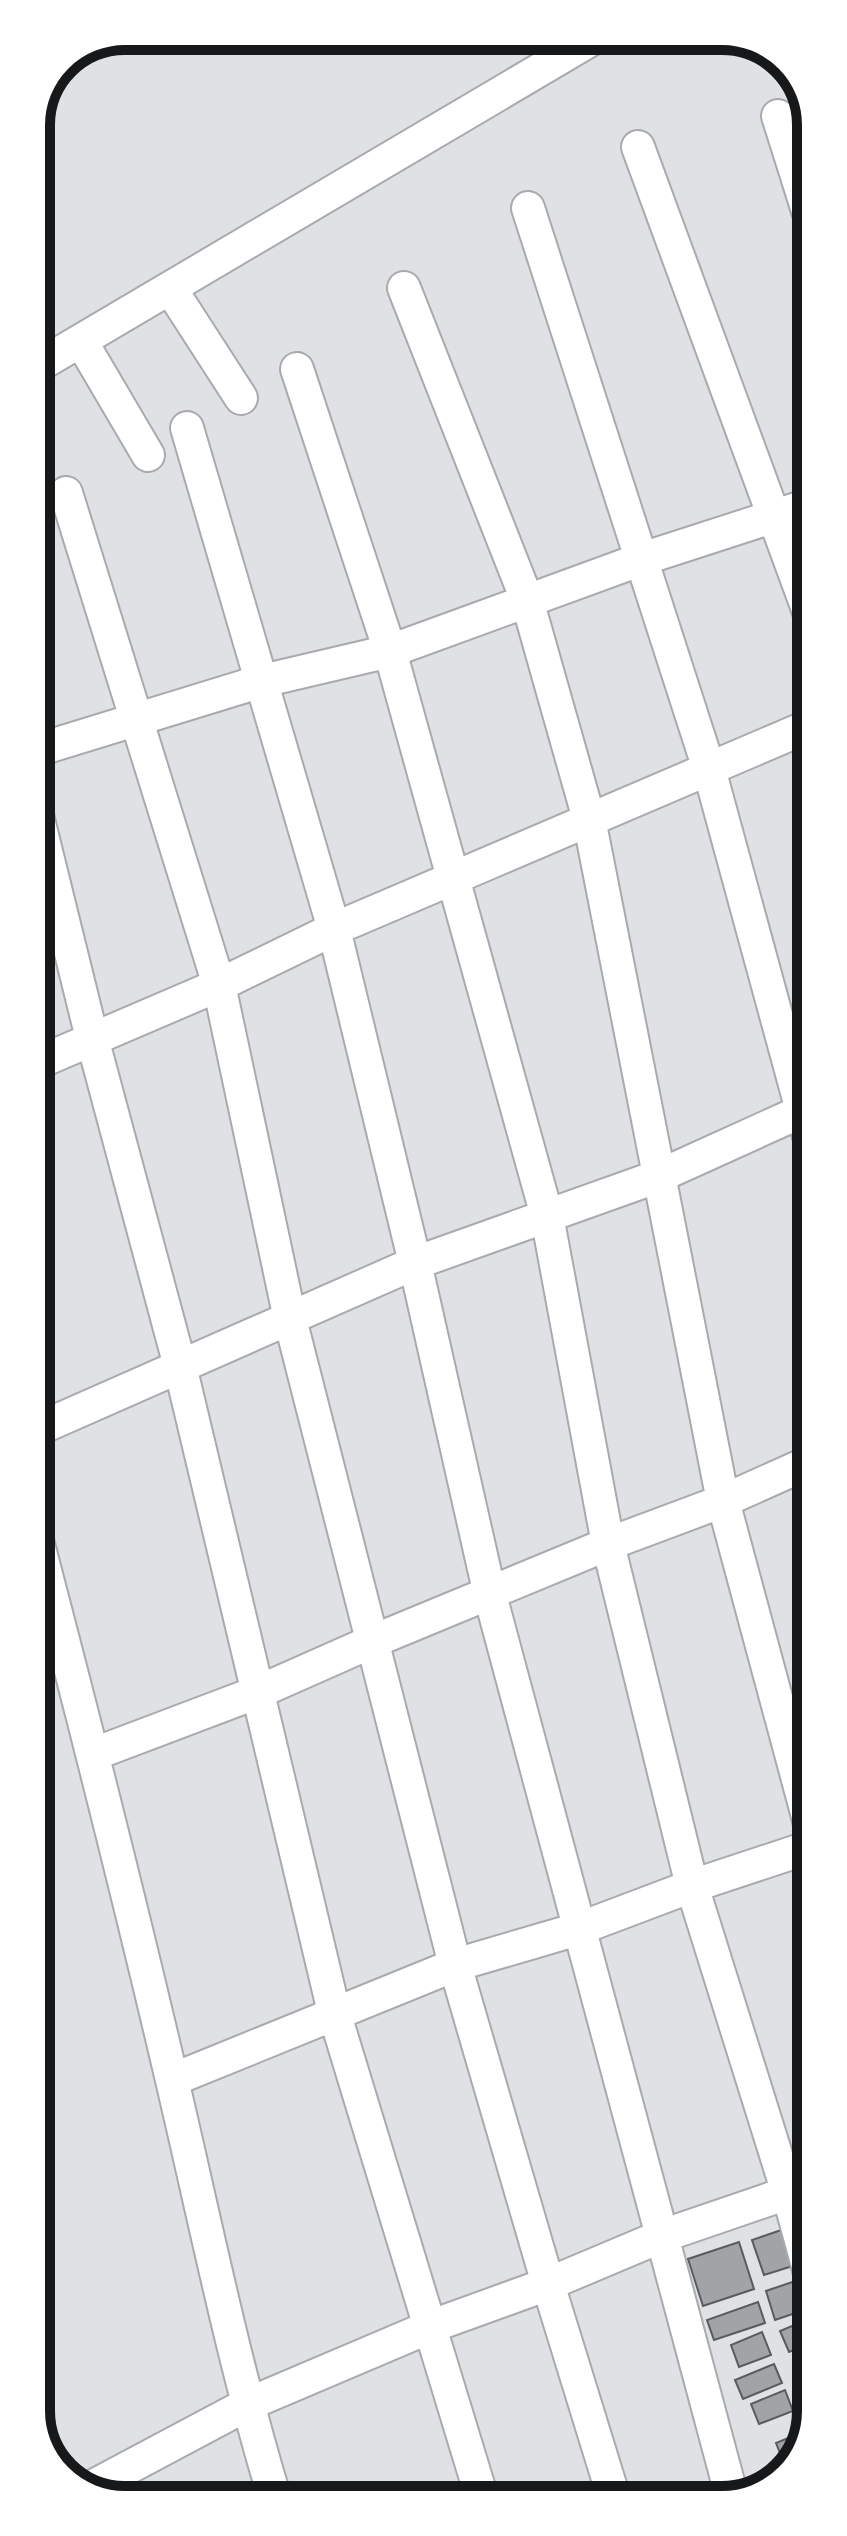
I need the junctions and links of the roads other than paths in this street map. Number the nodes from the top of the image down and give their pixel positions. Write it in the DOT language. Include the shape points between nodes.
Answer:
graph roads {
  1 [pos="573,50"];
  2 [pos="778,116"];
  3 [pos="638,147"];
  4 [pos="797,158"];
  5 [pos="528,208"];
  6 [pos="170,288"];
  7 [pos="404,288"];
  8 [pos="81,341"];
  9 [pos="50,359"];
  10 [pos="297,369"];
  11 [pos="241,398"];
  12 [pos="187,428"];
  13 [pos="148,455"];
  14 [pos="66,493"];
  15 [pos="797,509"];
  16 [pos="774,518"];
  17 [pos="642,559"];
  18 [pos="797,580"];
  19 [pos="527,600"];
  20 [pos="390,651"];
  21 [pos="262,681"];
  22 [pos="137,720"];
  23 [pos="797,731"];
  24 [pos="50,746"];
  25 [pos="709,769"];
  26 [pos="589,819"];
  27 [pos="50,868"];
  28 [pos="454,878"];
  29 [pos="334,929"];
  30 [pos="219,985"];
  31 [pos="92,1038"];
  32 [pos="50,1057"];
  33 [pos="797,1082"];
  34 [pos="797,1122"];
  35 [pos="659,1176"];
  36 [pos="547,1216"];
  37 [pos="415,1263"];
  38 [pos="290,1319"];
  39 [pos="180,1366"];
  40 [pos="50,1424"];
  41 [pos="797,1468"];
  42 [pos="723,1501"];
  43 [pos="608,1544"];
  44 [pos="50,1589"];
  45 [pos="490,1595"];
  46 [pos="371,1642"];
  47 [pos="258,1692"];
  48 [pos="94,1754"];
  49 [pos="797,1776"];
  50 [pos="797,1851"];
  51 [pos="692,1886"];
  52 [pos="578,1929"];
  53 [pos="455,1965"];
  54 [pos="334,2012"];
  55 [pos="172,2080"];
  56 [pos="797,2183"];
  57 [pos="797,2190"];
  58 [pos="662,2236"];
  59 [pos="548,2284"];
  60 [pos="432,2326"];
  61 [pos="246,2405"];
  62 [pos="101,2482"];
  63 [pos="729,2485"];
  64 [pos="271,2486"];
  65 [pos="479,2486"];
  66 [pos="610,2486"];
  1 -- 6 [label="street"];
  2 -- 4 [label="street"];
  3 -- 16 [label="street"];
  5 -- 17 [label="street"];
  6 -- 8 [label="street"];
  6 -- 11 [label="street"];
  7 -- 19 [label="street"];
  8 -- 9 [label="street"];
  8 -- 13 [label="street"];
  10 -- 20 [label="street"];
  12 -- 21 [label="street"];
  14 -- 22 [label="street"];
  15 -- 16 [label="street"];
  16 -- 17 [label="street"];
  16 -- 18 [label="street"];
  17 -- 19 [label="street"];
  17 -- 25 [label="street"];
  19 -- 20 [label="street"];
  19 -- 26 [label="street"];
  20 -- 21 [label="street"];
  20 -- 28 [label="street"];
  21 -- 22 [label="street"];
  21 -- 29 [label="street"];
  22 -- 24 [label="street"];
  22 -- 30 [label="street"];
  23 -- 25 [label="street"];
  25 -- 26 [label="street"];
  25 -- 33 [label="street"];
  26 -- 28 [label="street"];
  26 -- 35 [label="street"];
  27 -- 31 [label="street"];
  28 -- 29 [label="street"];
  28 -- 36 [label="street"];
  29 -- 30 [label="street"];
  29 -- 37 [label="street"];
  30 -- 31 [label="street"];
  30 -- 38 [label="street"];
  31 -- 32 [label="street"];
  31 -- 39 [label="street"];
  34 -- 35 [label="street"];
  35 -- 36 [label="street"];
  35 -- 42 [label="street"];
  36 -- 37 [label="street"];
  36 -- 43 [label="street"];
  37 -- 38 [label="street"];
  37 -- 45 [label="street"];
  38 -- 39 [label="street"];
  38 -- 46 [label="street"];
  39 -- 40 [label="street"];
  39 -- 47 [label="street"];
  41 -- 42 [label="street"];
  42 -- 43 [label="street"];
  42 -- 49 [label="street"];
  43 -- 45 [label="street"];
  43 -- 51 [label="street"];
  44 -- 48 [label="street"];
  45 -- 46 [label="street"];
  45 -- 52 [label="street"];
  46 -- 47 [label="street"];
  46 -- 53 [label="street"];
  47 -- 48 [label="street"];
  47 -- 54 [label="street"];
  48 -- 55 [label="street"];
  50 -- 51 [label="street"];
  51 -- 52 [label="street"];
  51 -- 56 [label="street"];
  52 -- 53 [label="street"];
  52 -- 58 [label="street"];
  53 -- 54 [label="street"];
  53 -- 59 [label="street"];
  54 -- 55 [label="street"];
  54 -- 60 [label="street"];
  55 -- 61 [label="street"];
  57 -- 58 [label="street"];
  58 -- 59 [label="street"];
  58 -- 63 [label="street"];
  59 -- 60 [label="street"];
  59 -- 66 [label="street"];
  60 -- 61 [label="street"];
  60 -- 65 [label="street"];
  61 -- 62 [label="street"];
  61 -- 64 [label="street"];
}
